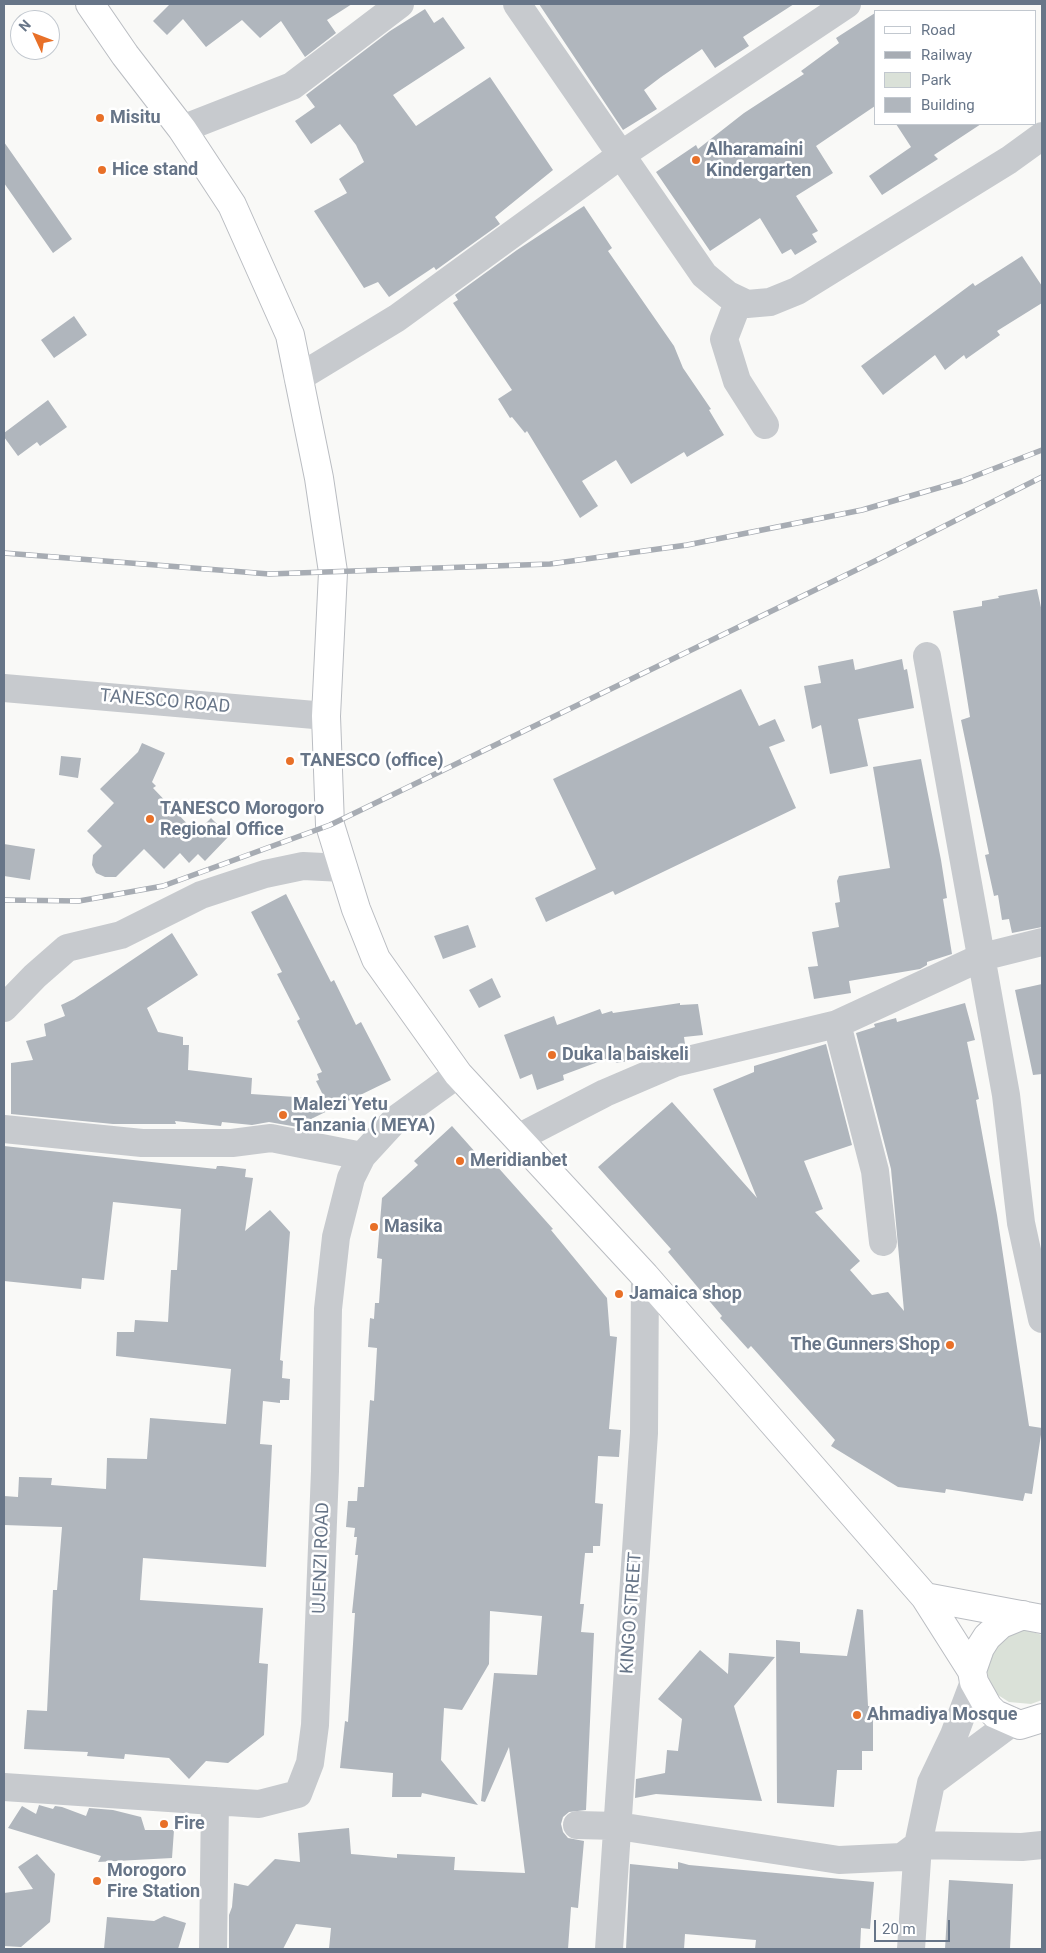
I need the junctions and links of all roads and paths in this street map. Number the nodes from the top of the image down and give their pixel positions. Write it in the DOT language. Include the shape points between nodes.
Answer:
graph roads {
  1 [pos="90,4"];
  2 [pos="400,4"];
  3 [pos="518,4"];
  4 [pos="848,4"];
  5 [pos="182,129"];
  6 [pos="1042,136"];
  7 [pos="621,156"];
  8 [pos="739,300"];
  9 [pos="298,378"];
  10 [pos="765,425"];
  11 [pos="927,656"];
  12 [pos="4,688"];
  13 [pos="326,716"];
  14 [pos="343,868"];
  15 [pos="1042,942"];
  16 [pos="982,957"];
  17 [pos="4,1008"];
  18 [pos="837,1024"];
  19 [pos="458,1074"];
  20 [pos="4,1129"];
  21 [pos="518,1138"];
  22 [pos="362,1156"];
  23 [pos="1032,1222"];
  24 [pos="883,1242"];
  25 [pos="645,1276"];
  26 [pos="1042,1319"];
  27 [pos="925,1597"];
  28 [pos="1037,1618"];
  29 [pos="973,1676"];
  30 [pos="1033,1723"];
  31 [pos="931,1783"];
  32 [pos="4,1787"];
  33 [pos="215,1801"];
  34 [pos="577,1825"];
  35 [pos="618,1826"];
  36 [pos="918,1845"];
  37 [pos="1042,1845"];
  38 [pos="213,1949"];
  39 [pos="609,1949"];
  40 [pos="911,1949"];
  1 -- 5 [label="main road"];
  2 -- 5 [label="street" via="292,86"];
  3 -- 7 [label="street"];
  4 -- 7 [label="street"];
  5 -- 9 [label="main road" via="232,205 243,228 290,335"];
  6 -- 8 [label="street" via="797,291 770,302 747,304"];
  7 -- 8 [label="street" via="704,275"];
  7 -- 9 [label="street" via="397,318"];
  8 -- 10 [label="street" via="724,339 737,381"];
  9 -- 13 [label="main road" via="334,572"];
  11 -- 16 [label="street"];
  12 -- 13 [label="street, TANESCO ROAD"];
  13 -- 14 [label="main road" via="330,825"];
  14 -- 17 [label="street" via="302,866 265,874 201,895 121,935 67,948"];
  14 -- 19 [label="main road" via="376,959"];
  15 -- 16 [label="street"];
  16 -- 18 [label="street"];
  16 -- 23 [label="street"];
  18 -- 21 [label="street" via="676,1063 605,1093"];
  18 -- 24 [label="street" via="874,1170"];
  19 -- 21 [label="main road"];
  19 -- 22 [label="street, UJENZI ROAD" via="396,1119"];
  20 -- 22 [label="street" via="142,1143 232,1143 271,1138"];
  21 -- 25 [label="main road"];
  22 -- 33 [label="street, UJENZI ROAD" via="351,1178 338,1228 328,1309 315,1726 310,1763 298,1794 259,1804"];
  23 -- 26 [label="street"];
  25 -- 27 [label="main road"];
  25 -- 35 [label="street, KINGO STREET" via="644,1433"];
  27 -- 28 [label="main road"];
  27 -- 29 [label="main road"];
  28 -- 29 [label="main road" via="1001,1624 980,1648"];
  29 -- 30 [label="main road" via="988,1707 995,1714"];
  29 -- 31 [label="street" via="954,1735"];
  30 -- 31 [label="street"];
  31 -- 36 [label="street"];
  32 -- 33 [label="street, UJENZI ROAD"];
  33 -- 38 [label="street"];
  34 -- 35 [label="street"];
  35 -- 36 [label="street" via="839,1860 902,1857"];
  35 -- 39 [label="street, KINGO STREET"];
  36 -- 37 [label="street"];
  36 -- 40 [label="street"];
}
